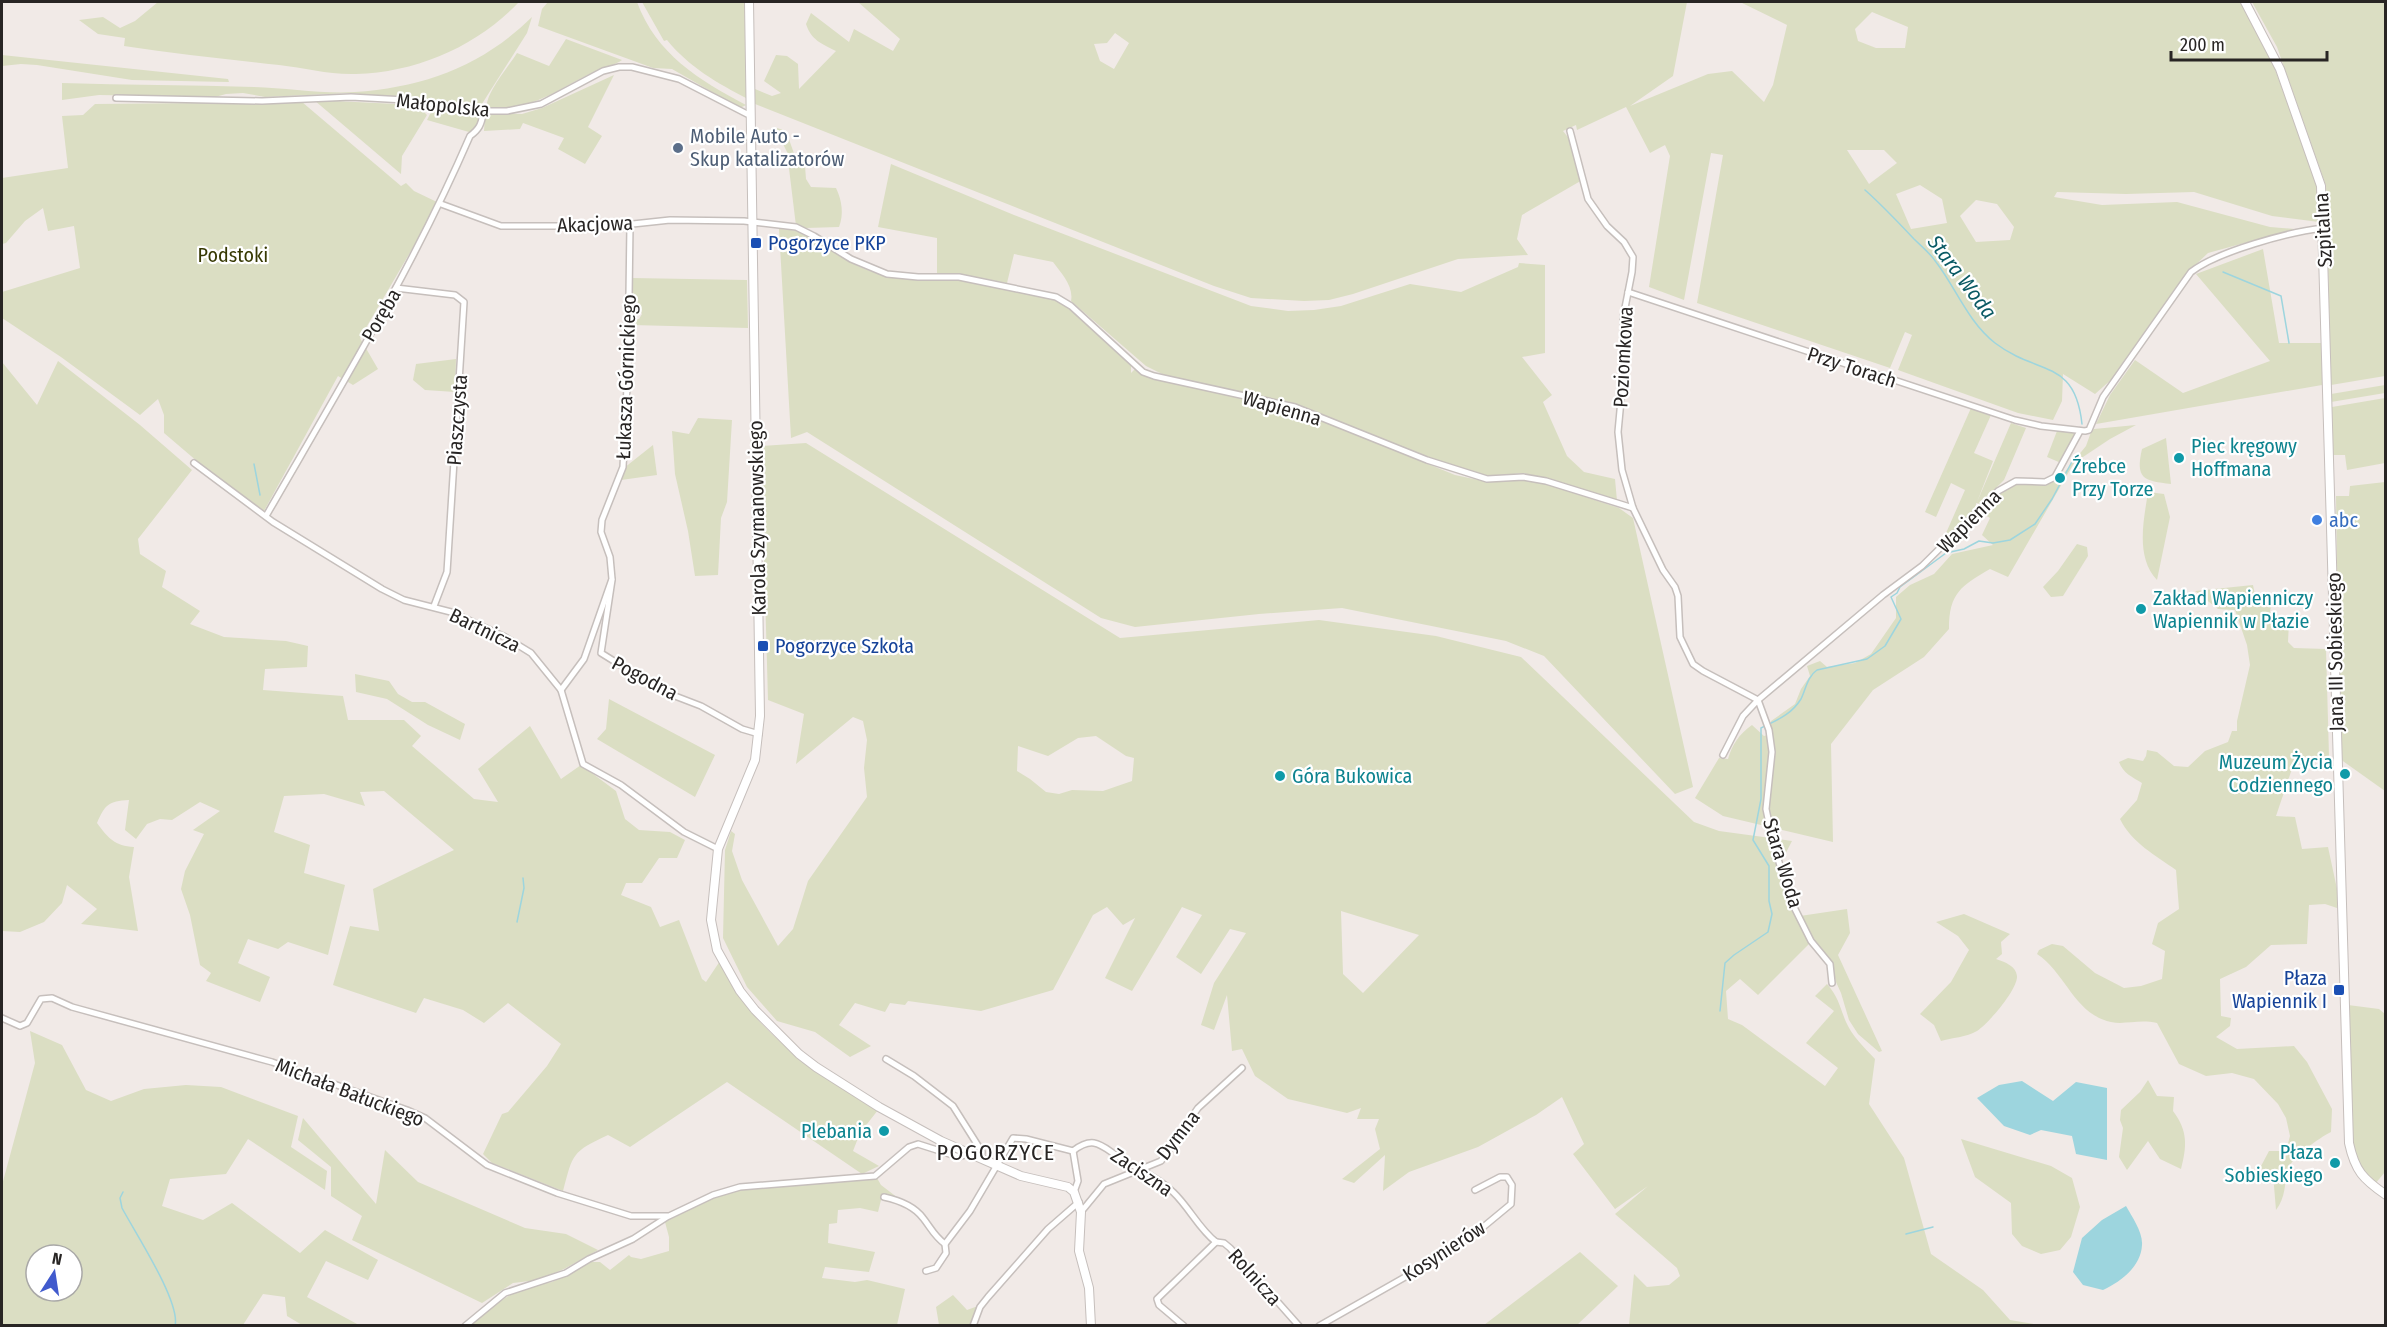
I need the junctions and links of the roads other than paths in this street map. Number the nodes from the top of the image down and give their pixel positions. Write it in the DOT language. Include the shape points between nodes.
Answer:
graph roads {
  1 [pos="749,2"];
  2 [pos="2245,2"];
  3 [pos="116,98"];
  4 [pos="484,111"];
  5 [pos="751,114"];
  6 [pos="1570,131"];
  7 [pos="441,204"];
  8 [pos="753,223"];
  9 [pos="630,225"];
  10 [pos="2324,228"];
  11 [pos="396,288"];
  12 [pos="1628,292"];
  13 [pos="2329,418"];
  14 [pos="2080,431"];
  15 [pos="194,463"];
  16 [pos="1633,508"];
  17 [pos="266,516"];
  18 [pos="612,579"];
  19 [pos="434,606"];
  20 [pos="561,690"];
  21 [pos="1758,700"];
  22 [pos="759,735"];
  23 [pos="1723,755"];
  24 [pos="718,849"];
  25 [pos="1832,983"];
  26 [pos="2,1018"];
  27 [pos="886,1059"];
  28 [pos="1242,1068"];
  29 [pos="966,1152"];
  30 [pos="1073,1152"];
  31 [pos="981,1159"];
  32 [pos="996,1166"];
  33 [pos="1140,1170"];
  34 [pos="1475,1190"];
  35 [pos="1074,1192"];
  36 [pos="2385,1195"];
  37 [pos="884,1197"];
  38 [pos="1079,1202"];
  39 [pos="1081,1212"];
  40 [pos="669,1216"];
  41 [pos="1216,1242"];
  42 [pos="945,1244"];
  43 [pos="926,1271"];
  44 [pos="465,1326"];
  45 [pos="973,1326"];
  46 [pos="1091,1326"];
  47 [pos="1184,1326"];
  48 [pos="1299,1326"];
  49 [pos="1318,1326"];
  1 -- 5 [label="street, Karola Szymanowskiego"];
  2 -- 10 [label="street, Szpitalna" via="2272,51 2321,186"];
  3 -- 4 [label="street, Małopolska" via="262,101 351,97"];
  4 -- 5 [label="street, Małopolska" via="541,104 603,71 632,67 679,79"];
  4 -- 7 [label="street, Poręba" via="481,126 470,136"];
  5 -- 8 [label="street, Karola Szymanowskiego"];
  6 -- 12 [label="street, Poziomkowa" via="1583,185 1597,212 1629,249 1633,264"];
  7 -- 9 [label="street, Akacjowa" via="501,226"];
  7 -- 11 [label="street, Poręba"];
  8 -- 9 [label="street, Akacjowa" via="670,220"];
  8 -- 16 [label="street, Wapienna" via="796,227 886,274 958,277 1056,297 1143,372 1296,407 1487,479 1523,477 1546,481"];
  8 -- 22 [label="street, Karola Szymanowskiego"];
  9 -- 18 [label="street, Łukasza Górnickiego" via="623,467 601,532 610,557"];
  10 -- 13 [label="street, Szpitalna"];
  10 -- 14 [label="street, Wapienna" via="2252,246 2211,260 2191,272 2103,397 2089,430"];
  11 -- 17 [label="street, Poręba"];
  11 -- 19 [label="street, Piaszczysta" via="456,295 464,302 447,572"];
  12 -- 14 [label="street, Przy Torach" via="2015,420"];
  12 -- 16 [label="street, Poziomkowa" via="1623,318 1624,368 1618,432 1622,470"];
  13 -- 36 [label="street, Jana III Sobieskiego" via="2349,1143 2362,1177"];
  14 -- 21 [label="street, Wapienna" via="2055,477 2045,482 2016,481 1998,490 1922,566"];
  15 -- 17 [label="street, Bartnicza"];
  16 -- 21 [label="street" via="1675,587 1680,637 1693,664"];
  17 -- 19 [label="street, Bartnicza" via="394,596"];
  18 -- 20 [label="street, Łukasza Górnickiego" via="585,659"];
  18 -- 22 [label="street, Pogodna" via="601,653 662,692 701,706"];
  19 -- 20 [label="street, Bartnicza" via="531,653"];
  20 -- 24 [label="street, Bartnicza" via="583,764 621,785 684,832"];
  21 -- 23 [label="street, Wapienna" via="1743,716"];
  21 -- 25 [label="street, Stara Woda" via="1772,752 1768,823 1790,899 1811,941 1830,964"];
  22 -- 24 [label="street, Karola Szymanowskiego" via="751,771"];
  24 -- 29 [label="street, Karola Szymanowskiego" via="713,936 740,991 755,1010 816,1067 911,1125"];
  26 -- 40 [label="street, Michała Bałuckiego" via="20,1026 27,1023 41,999 51,998 272,1062 425,1118 487,1165 522,1180 620,1214"];
  27 -- 31 [label="street" via="953,1106 982,1152"];
  28 -- 33 [label="street, Dymna" via="1198,1108 1166,1156"];
  29 -- 31 [label="street, Karola Szymanowskiego"];
  29 -- 40 [label="street, Michała Bałuckiego" via="959,1157 918,1144 875,1176 740,1187"];
  30 -- 32 [label="street" via="1013,1138"];
  30 -- 33 [label="street, Zaciszna" via="1091,1142 1100,1144"];
  30 -- 35 [label="street" via="1078,1181"];
  31 -- 32 [label="street, Karola Szymanowskiego"];
  32 -- 35 [label="street, Karola Szymanowskiego"];
  32 -- 42 [label="street"];
  33 -- 39 [label="street, Dymna" via="1104,1184"];
  33 -- 41 [label="street, Zaciszna" via="1171,1190"];
  34 -- 49 [label="street, Kosynierów" via="1507,1177 1512,1185 1510,1204 1428,1264"];
  35 -- 38 [label="street"];
  37 -- 42 [label="street" via="918,1212"];
  38 -- 39 [label="street"];
  38 -- 45 [label="street" via="1048,1228 980,1306"];
  39 -- 46 [label="street" via="1078,1251 1089,1288"];
  40 -- 44 [label="street" via="566,1273 505,1293"];
  41 -- 47 [label="street, Rolnicza" via="1158,1299 1159,1305"];
  41 -- 48 [label="street, Rolnicza" via="1227,1244"];
  42 -- 43 [label="street" via="946,1253 936,1268"];
}
